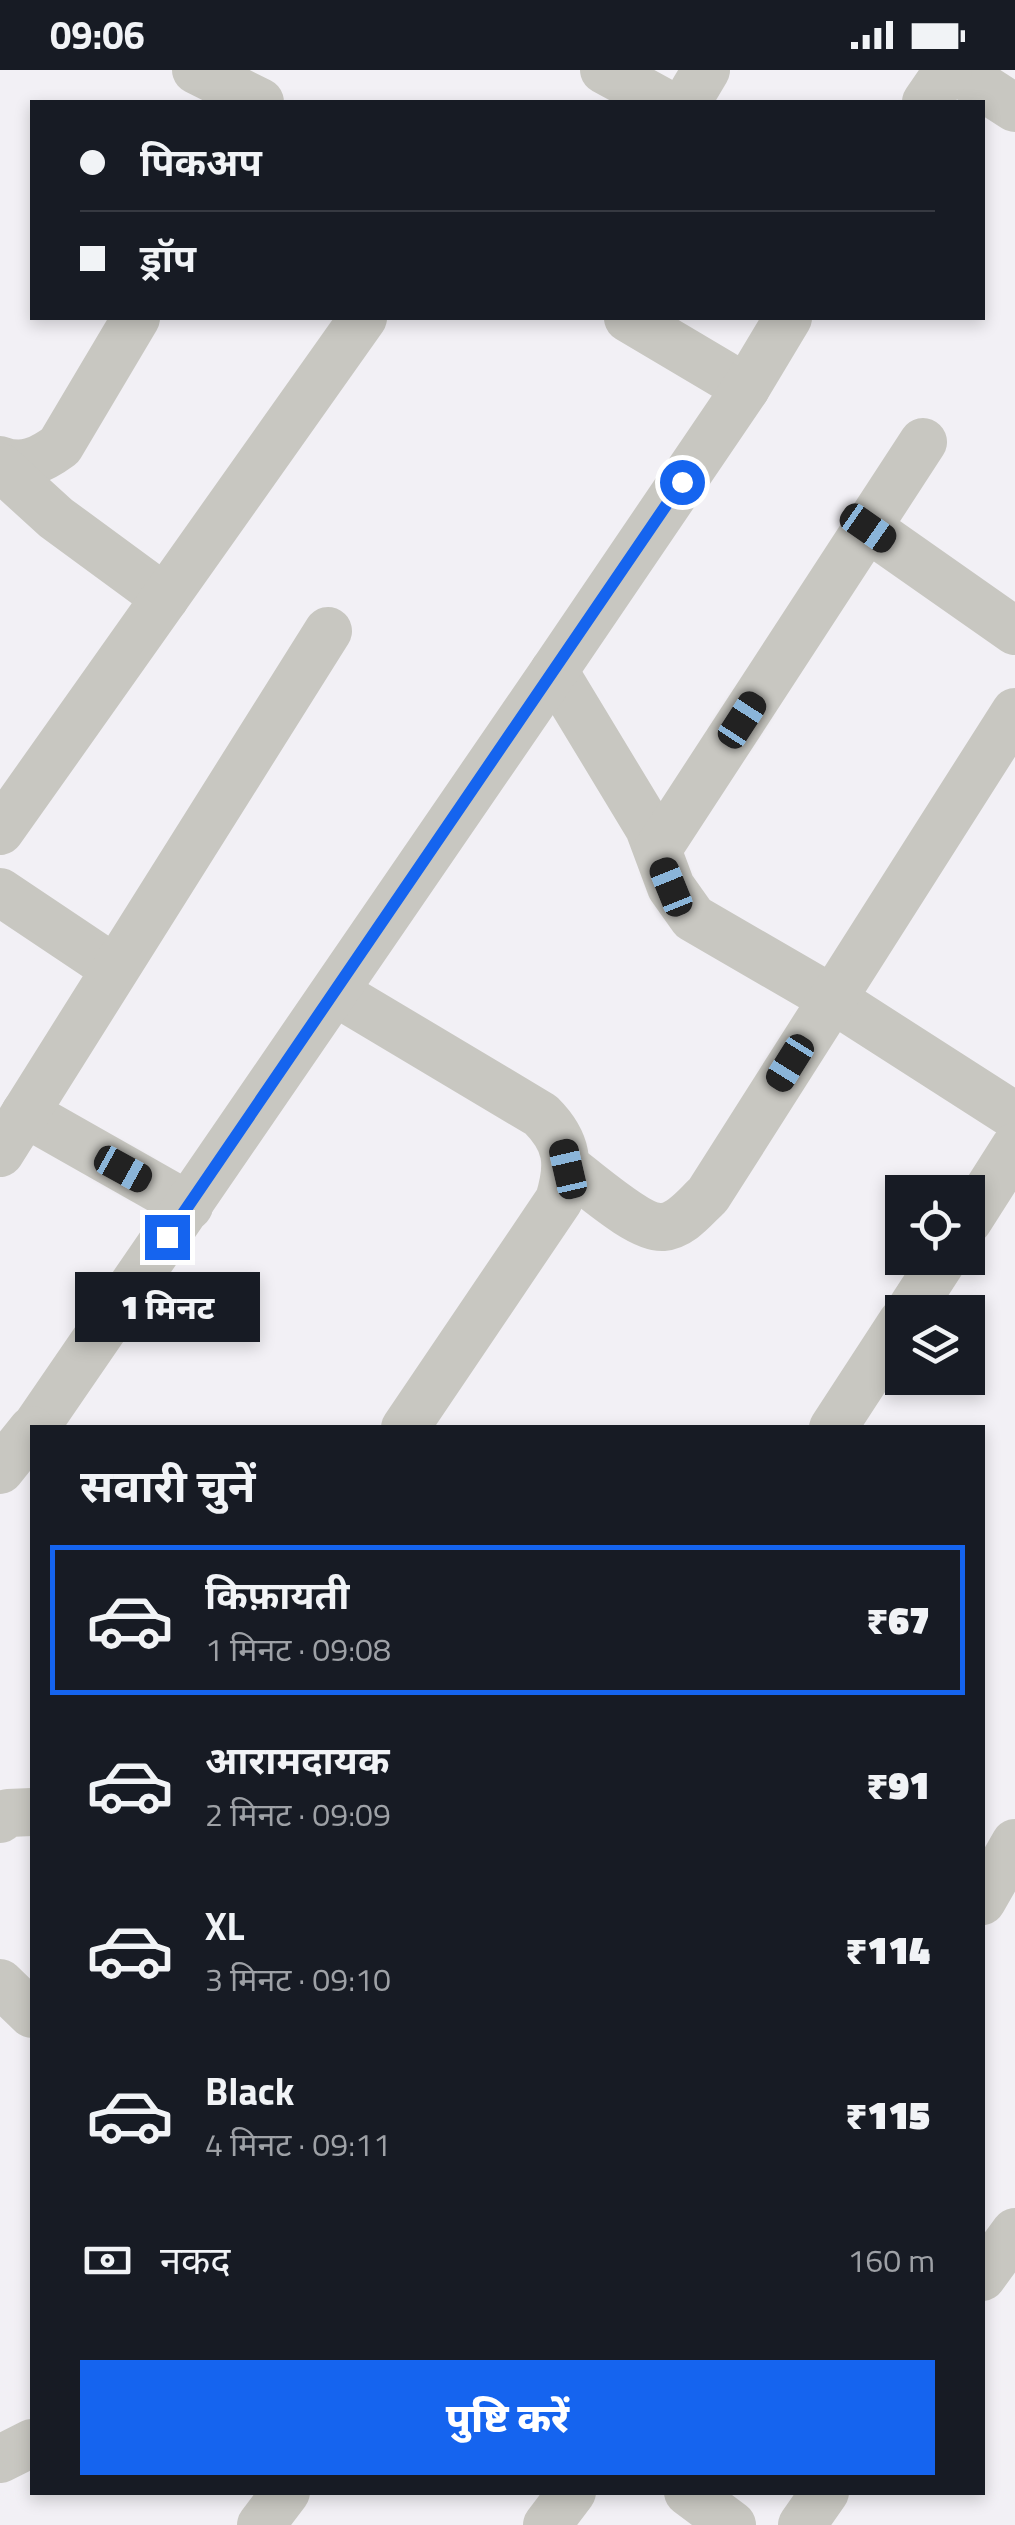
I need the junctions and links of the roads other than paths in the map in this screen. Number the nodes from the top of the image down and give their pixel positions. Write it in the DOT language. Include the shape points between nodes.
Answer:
graph roads {
  1 [pos="196,70"];
  2 [pos="604,70"];
  3 [pos="706,70"];
  4 [pos="948,70"];
  5 [pos="956,70"];
  6 [pos="255,100"];
  7 [pos="659,100"];
  8 [pos="688,100"];
  9 [pos="927,100"];
  10 [pos="1015,108"];
  11 [pos="135,320"];
  12 [pos="363,320"];
  13 [pos="631,320"];
  14 [pos="787,320"];
  15 [pos="746,388"];
  16 [pos="923,442"];
  17 [pos="0,463"];
  18 [pos="868,528"];
  19 [pos="164,598"];
  20 [pos="328,631"];
  21 [pos="1015,631"];
  22 [pos="554,671"];
  23 [pos="1015,712"];
  24 [pos="0,830"];
  25 [pos="658,848"];
  26 [pos="0,892"];
  27 [pos="116,969"];
  28 [pos="335,992"];
  29 [pos="831,998"];
  30 [pos="25,1113"];
  31 [pos="1015,1116"];
  32 [pos="1015,1148"];
  33 [pos="0,1153"];
  34 [pos="568,1169"];
  35 [pos="985,1195"];
  36 [pos="189,1206"];
  37 [pos="885,1348"];
  38 [pos="37,1425"];
  39 [pos="407,1425"];
  40 [pos="835,1425"];
  41 [pos="30,1438"];
  42 [pos="12,1476"];
  43 [pos="30,1812"];
  44 [pos="0,1819"];
  45 [pos="1015,1843"];
  46 [pos="985,1896"];
  47 [pos="0,1983"];
  48 [pos="30,2012"];
  49 [pos="1015,2232"];
  50 [pos="985,2273"];
  51 [pos="30,2445"];
  52 [pos="0,2459"];
  53 [pos="284,2495"];
  54 [pos="570,2495"];
  55 [pos="692,2495"];
  56 [pos="824,2495"];
  57 [pos="261,2525"];
  58 [pos="547,2525"];
  59 [pos="732,2525"];
  60 [pos="802,2525"];
  1 -- 6 [label="street"];
  2 -- 7 [label="street"];
  3 -- 8 [label="street"];
  4 -- 9 [label="street"];
  5 -- 10 [label="street"];
  11 -- 17 [label="street" via="60,446 41,460"];
  12 -- 19 [label="street"];
  13 -- 15 [label="street"];
  14 -- 15 [label="street"];
  15 -- 22 [label="street"];
  16 -- 18 [label="street"];
  17 -- 19 [label="street" via="56,518"];
  18 -- 21 [label="street"];
  18 -- 25 [label="street"];
  19 -- 24 [label="street"];
  20 -- 27 [label="street"];
  22 -- 25 [label="street"];
  22 -- 28 [label="street"];
  23 -- 29 [label="street"];
  25 -- 29 [label="street" via="671,887 693,918"];
  26 -- 27 [label="street"];
  27 -- 30 [label="street"];
  28 -- 34 [label="street" via="541,1115 561,1135"];
  28 -- 36 [label="street"];
  29 -- 31 [label="street"];
  29 -- 34 [label="street" via="708,1194 684,1219 662,1227 642,1222"];
  30 -- 33 [label="street"];
  30 -- 36 [label="street"];
  32 -- 35 [label="street"];
  34 -- 39 [label="street" via="559,1200"];
  36 -- 38 [label="street"];
  37 -- 40 [label="street"];
  41 -- 42 [label="street"];
  43 -- 44 [label="street"];
  45 -- 46 [label="street"];
  47 -- 48 [label="street"];
  49 -- 50 [label="street"];
  51 -- 52 [label="street"];
  53 -- 57 [label="street"];
  54 -- 58 [label="street"];
  55 -- 59 [label="street"];
  56 -- 60 [label="street"];
}
